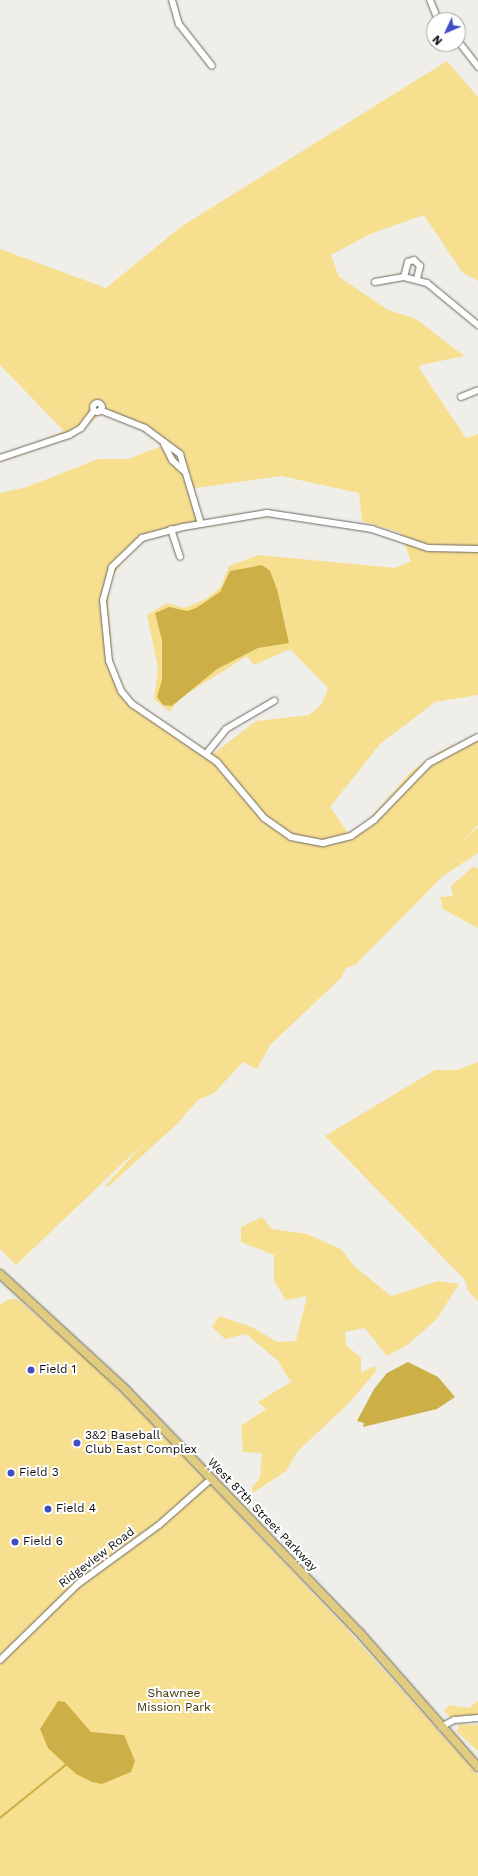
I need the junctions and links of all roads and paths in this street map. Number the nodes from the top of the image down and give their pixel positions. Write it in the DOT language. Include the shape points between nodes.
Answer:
graph roads {
  1 [pos="172,0"];
  2 [pos="430,0"];
  3 [pos="435,12"];
  4 [pos="466,51"];
  5 [pos="212,66"];
  6 [pos="478,67"];
  7 [pos="404,277"];
  8 [pos="417,280"];
  9 [pos="375,282"];
  10 [pos="478,325"];
  11 [pos="478,390"];
  12 [pos="461,397"];
  13 [pos="164,444"];
  14 [pos="0,458"];
  15 [pos="184,471"];
  16 [pos="201,524"];
  17 [pos="171,529"];
  18 [pos="478,549"];
  19 [pos="180,557"];
  20 [pos="274,700"];
  21 [pos="478,738"];
  22 [pos="206,754"];
  23 [pos="0,1274"];
  24 [pos="211,1479"];
  25 [pos="0,1660"];
  26 [pos="478,1718"];
  27 [pos="441,1727"];
  28 [pos="478,1767"];
  1 -- 5 [label="street" via="179,24"];
  2 -- 3 [label="street"];
  4 -- 6 [label="street"];
  7 -- 8 [label="street"];
  7 -- 8 [label="street" via="408,262 414,260 420,266"];
  7 -- 9 [label="street"];
  8 -- 10 [label="street" via="441,291"];
  11 -- 12 [label="street"];
  13 -- 14 [label="street" via="145,428 97,410 81,428 69,435"];
  13 -- 15 [label="street" via="172,460"];
  13 -- 15 [label="street" via="180,454"];
  15 -- 16 [label="street"];
  16 -- 17 [label="street"];
  16 -- 18 [label="street" via="281,514 372,529 428,548"];
  17 -- 19 [label="street"];
  17 -- 22 [label="street" via="142,538 112,567 103,600 109,661 113,677 132,704"];
  20 -- 22 [label="street" via="226,729"];
  21 -- 22 [label="street" via="454,747 418,771 359,831 323,843 296,838 272,825 230,774"];
  23 -- 24 [label="main road, West 87th Street Parkway" via="126,1389"];
  24 -- 25 [label="street, Ridgeview Road" via="159,1525 78,1584"];
  24 -- 27 [label="main road, West 87th Street Parkway" via="359,1632"];
  26 -- 27 [label="street" via="454,1720"];
  27 -- 28 [label="main road, West 87th Street Parkway"];
}
